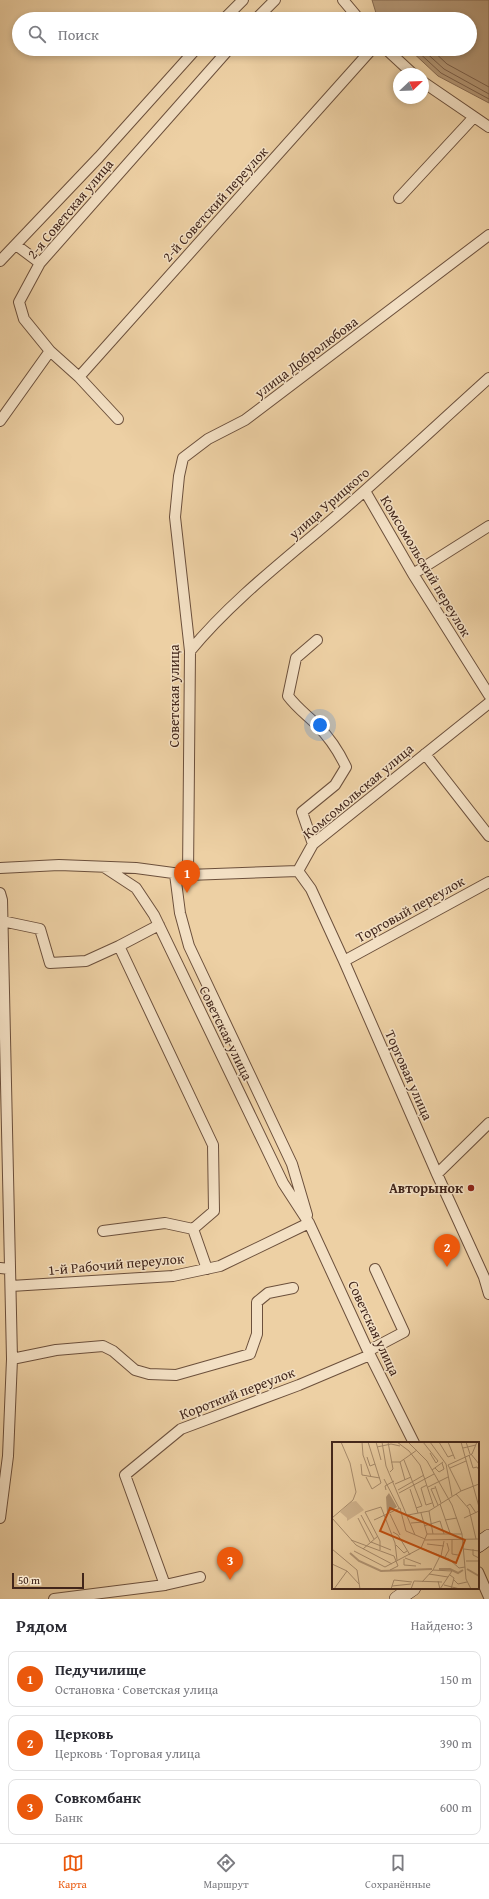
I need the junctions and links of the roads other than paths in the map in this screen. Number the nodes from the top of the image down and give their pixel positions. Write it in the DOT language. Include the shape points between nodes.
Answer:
graph roads {
  1 [pos="243,0"];
  2 [pos="275,0"];
  3 [pos="343,0"];
  4 [pos="231,12"];
  5 [pos="263,12"];
  6 [pos="353,12"];
  7 [pos="190,56"];
  8 [pos="223,56"];
  9 [pos="366,56"];
  10 [pos="394,56"];
  11 [pos="407,68"];
  12 [pos="429,86"];
  13 [pos="474,117"];
  14 [pos="489,127"];
  15 [pos="399,198"];
  16 [pos="489,235"];
  17 [pos="16,245"];
  18 [pos="0,261"];
  19 [pos="40,263"];
  20 [pos="50,351"];
  21 [pos="79,378"];
  22 [pos="489,378"];
  23 [pos="118,419"];
  24 [pos="0,421"];
  25 [pos="365,491"];
  26 [pos="176,517"];
  27 [pos="489,526"];
  28 [pos="413,574"];
  29 [pos="317,640"];
  30 [pos="190,651"];
  31 [pos="489,695"];
  32 [pos="489,703"];
  33 [pos="425,754"];
  34 [pos="489,836"];
  35 [pos="313,844"];
  36 [pos="104,867"];
  37 [pos="0,868"];
  38 [pos="298,870"];
  39 [pos="175,874"];
  40 [pos="188,875"];
  41 [pos="489,882"];
  42 [pos="0,892"];
  43 [pos="2,921"];
  44 [pos="159,925"];
  45 [pos="119,946"];
  46 [pos="344,961"];
  47 [pos="489,1123"];
  48 [pos="437,1174"];
  49 [pos="309,1223"];
  50 [pos="193,1229"];
  51 [pos="103,1231"];
  52 [pos="5,1269"];
  53 [pos="207,1269"];
  54 [pos="375,1269"];
  55 [pos="487,1274"];
  56 [pos="11,1286"];
  57 [pos="293,1288"];
  58 [pos="489,1294"];
  59 [pos="369,1353"];
  60 [pos="12,1359"];
  61 [pos="414,1442"];
  62 [pos="0,1518"];
  63 [pos="489,1537"];
  64 [pos="479,1543"];
  65 [pos="479,1574"];
  66 [pos="200,1578"];
  67 [pos="165,1585"];
  68 [pos="412,1589"];
  69 [pos="489,1597"];
  70 [pos="54,1599"];
  71 [pos="397,1599"];
  1 -- 4 [label="street"];
  2 -- 5 [label="street"];
  3 -- 6 [label="street"];
  7 -- 17 [label="street"];
  8 -- 19 [label="street, 2-я Советская улица"];
  9 -- 21 [label="street, 2-й Советский переулок"];
  10 -- 11 [label="street"];
  12 -- 13 [label="street"];
  13 -- 14 [label="street"];
  13 -- 15 [label="street"];
  16 -- 26 [label="street, улица Добролюбова" via="251,416 208,439 182,458"];
  17 -- 18 [label="street"];
  17 -- 19 [label="street"];
  19 -- 20 [label="street, 2-я Советская улица" via="19,302 24,319"];
  20 -- 21 [label="street, 2-я Советская улица"];
  20 -- 24 [label="street"];
  21 -- 23 [label="street, 2-я Советская улица"];
  22 -- 25 [label="street, улица Урицкого"];
  25 -- 28 [label="street, Комсомольский переулок"];
  25 -- 30 [label="street, улица Урицкого" via="255,586 209,629"];
  26 -- 30 [label="street, Советская улица"];
  27 -- 28 [label="street"];
  28 -- 31 [label="street, Комсомольский переулок"];
  29 -- 35 [label="street" via="296,658 288,696 296,707 318,726 341,756 346,767 334,785 302,812"];
  30 -- 40 [label="street, Советская улица"];
  32 -- 33 [label="street, Комсомольская улица"];
  33 -- 34 [label="street"];
  33 -- 35 [label="street, Комсомольская улица"];
  35 -- 38 [label="street, Комсомольская улица"];
  36 -- 37 [label="street" via="59,865"];
  36 -- 39 [label="street" via="136,868"];
  36 -- 44 [label="street, Советская улица" via="136,888"];
  38 -- 40 [label="street"];
  38 -- 46 [label="street, Торговая улица" via="311,889"];
  39 -- 40 [label="street"];
  39 -- 49 [label="street, Советская улица" via="180,913 189,946 292,1164"];
  41 -- 46 [label="street, Торговый переулок"];
  42 -- 43 [label="street"];
  43 -- 45 [label="street" via="40,929 50,963 86,961"];
  43 -- 52 [label="street"];
  44 -- 45 [label="street"];
  44 -- 49 [label="street, Советская улица" via="283,1183"];
  45 -- 50 [label="street" via="213,1145 214,1211"];
  46 -- 48 [label="street, Торговая улица"];
  47 -- 48 [label="street"];
  48 -- 55 [label="street, Торговая улица"];
  49 -- 53 [label="street, 1-й Рабочий переулок" via="220,1266"];
  49 -- 59 [label="street, Советская улица"];
  50 -- 51 [label="street" via="165,1223"];
  50 -- 53 [label="street"];
  52 -- 56 [label="street"];
  53 -- 56 [label="street, 1-й Рабочий переулок" via="173,1276"];
  54 -- 59 [label="street, Короткий переулок" via="404,1332"];
  55 -- 58 [label="street, Торговая улица"];
  56 -- 60 [label="street"];
  57 -- 60 [label="street" via="268,1293 257,1302 257,1334 250,1354 176,1375 149,1374 135,1370 103,1346 56,1350"];
  59 -- 61 [label="street, Советская улица"];
  59 -- 67 [label="street, Короткий переулок" via="299,1385 181,1429 125,1475"];
  60 -- 62 [label="street" via="8,1456"];
  63 -- 64 [label="main road"];
  65 -- 69 [label="street"];
  66 -- 67 [label="street"];
  67 -- 70 [label="street"];
  68 -- 71 [label="main road"];
}
